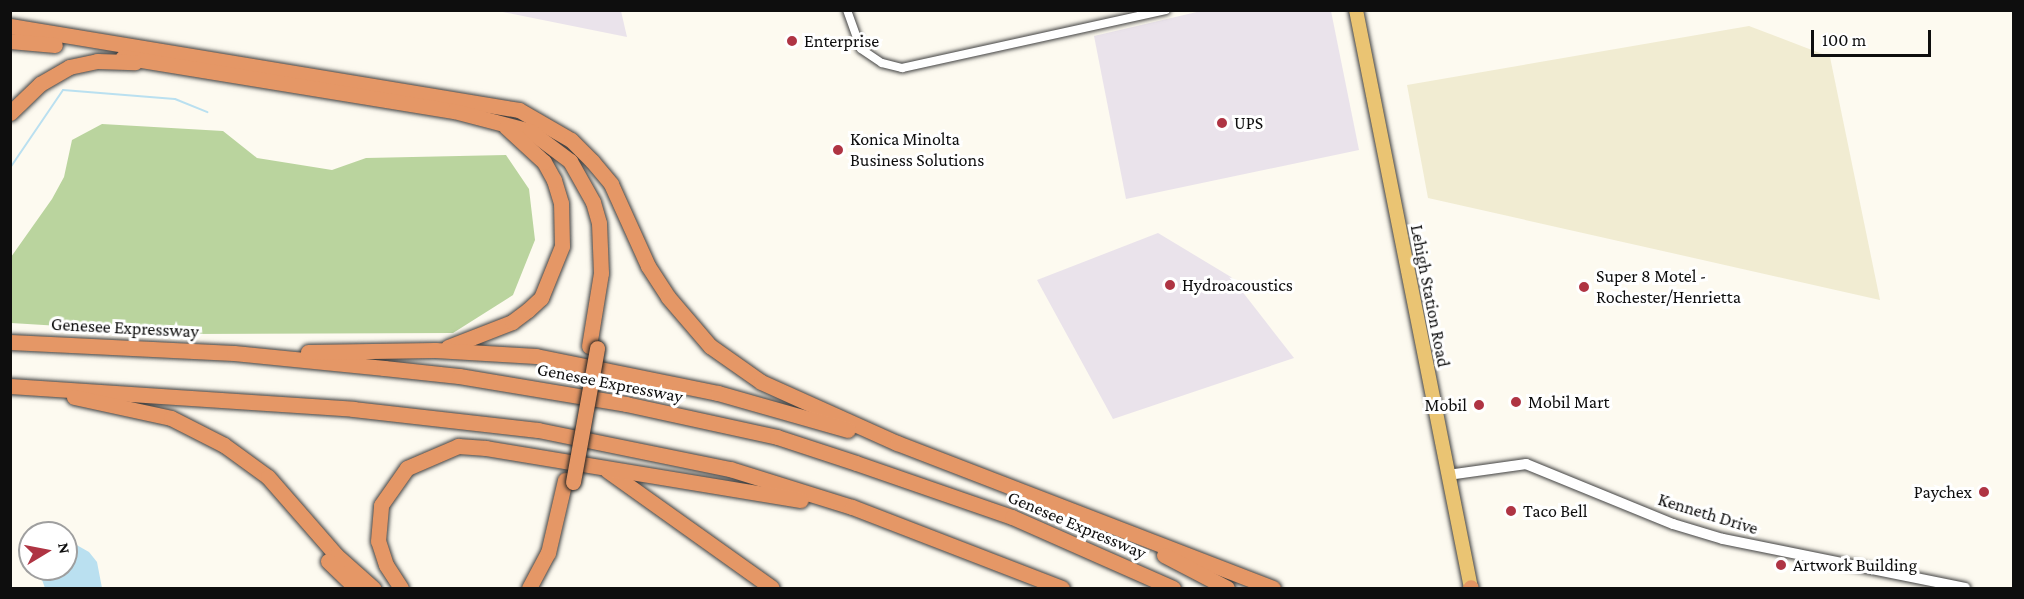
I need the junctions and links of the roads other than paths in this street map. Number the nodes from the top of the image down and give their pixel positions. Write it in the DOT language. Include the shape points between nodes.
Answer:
graph roads {
  1 [pos="847,10"];
  2 [pos="1166,10"];
  3 [pos="1356,10"];
  4 [pos="10,26"];
  5 [pos="10,35"];
  6 [pos="45,35"];
  7 [pos="10,41"];
  8 [pos="150,62"];
  9 [pos="491,103"];
  10 [pos="10,113"];
  11 [pos="499,121"];
  12 [pos="10,342"];
  13 [pos="593,347"];
  14 [pos="435,350"];
  15 [pos="234,353"];
  16 [pos="14,386"];
  17 [pos="897,443"];
  18 [pos="603,468"];
  19 [pos="1448,475"];
  20 [pos="569,481"];
  21 [pos="275,485"];
  22 [pos="852,507"];
  23 [pos="1103,523"];
  24 [pos="356,588"];
  25 [pos="373,588"];
  26 [pos="401,588"];
  27 [pos="529,588"];
  28 [pos="542,588"];
  29 [pos="772,588"];
  30 [pos="1062,588"];
  31 [pos="1173,588"];
  32 [pos="1227,588"];
  33 [pos="1273,588"];
  34 [pos="1471,588"];
  35 [pos="1965,588"];
  1 -- 2 [label="street" via="861,49 882,63 902,68"];
  3 -- 19 [label="main road, Lehigh Station Road"];
  4 -- 6 [label="highway"];
  5 -- 6 [label="highway"];
  6 -- 9 [label="highway"];
  7 -- 8 [label="highway"];
  8 -- 10 [label="highway" via="97,61 69,67 40,84"];
  8 -- 11 [label="highway"];
  9 -- 13 [label="highway" via="542,126 561,140 576,156 601,197 611,246"];
  9 -- 17 [label="highway" via="544,121 592,161 611,184 648,266 688,323 710,346 761,382"];
  11 -- 13 [label="highway" via="530,131 570,161 593,202 602,247"];
  11 -- 14 [label="highway" via="544,162 554,180 563,226 559,255 541,298 513,322"];
  12 -- 15 [label="highway, Genesee Expressway"];
  13 -- 20 [label="highway, bridge"];
  14 -- 15 [label="highway"];
  14 -- 17 [label="highway" via="559,361 718,393"];
  15 -- 31 [label="highway, Genesee Expressway" via="459,376 626,404 777,437 1012,517"];
  16 -- 21 [label="highway" via="171,418 224,445"];
  16 -- 22 [label="highway" via="353,409 538,430 729,470"];
  17 -- 23 [label="highway"];
  18 -- 22 [label="highway"];
  18 -- 26 [label="highway" via="458,446 407,468 381,505 378,523 378,542 386,566"];
  18 -- 29 [label="highway"];
  19 -- 34 [label="main road, Lehigh Station Road"];
  19 -- 35 [label="street, Kenneth Drive" via="1526,464 1673,524 1723,539"];
  20 -- 27 [label="highway" via="549,553"];
  20 -- 28 [label="highway" via="556,560"];
  21 -- 24 [label="highway" via="327,560"];
  21 -- 25 [label="highway" via="336,555"];
  22 -- 30 [label="highway"];
  23 -- 32 [label="highway"];
  23 -- 33 [label="highway"];
}
